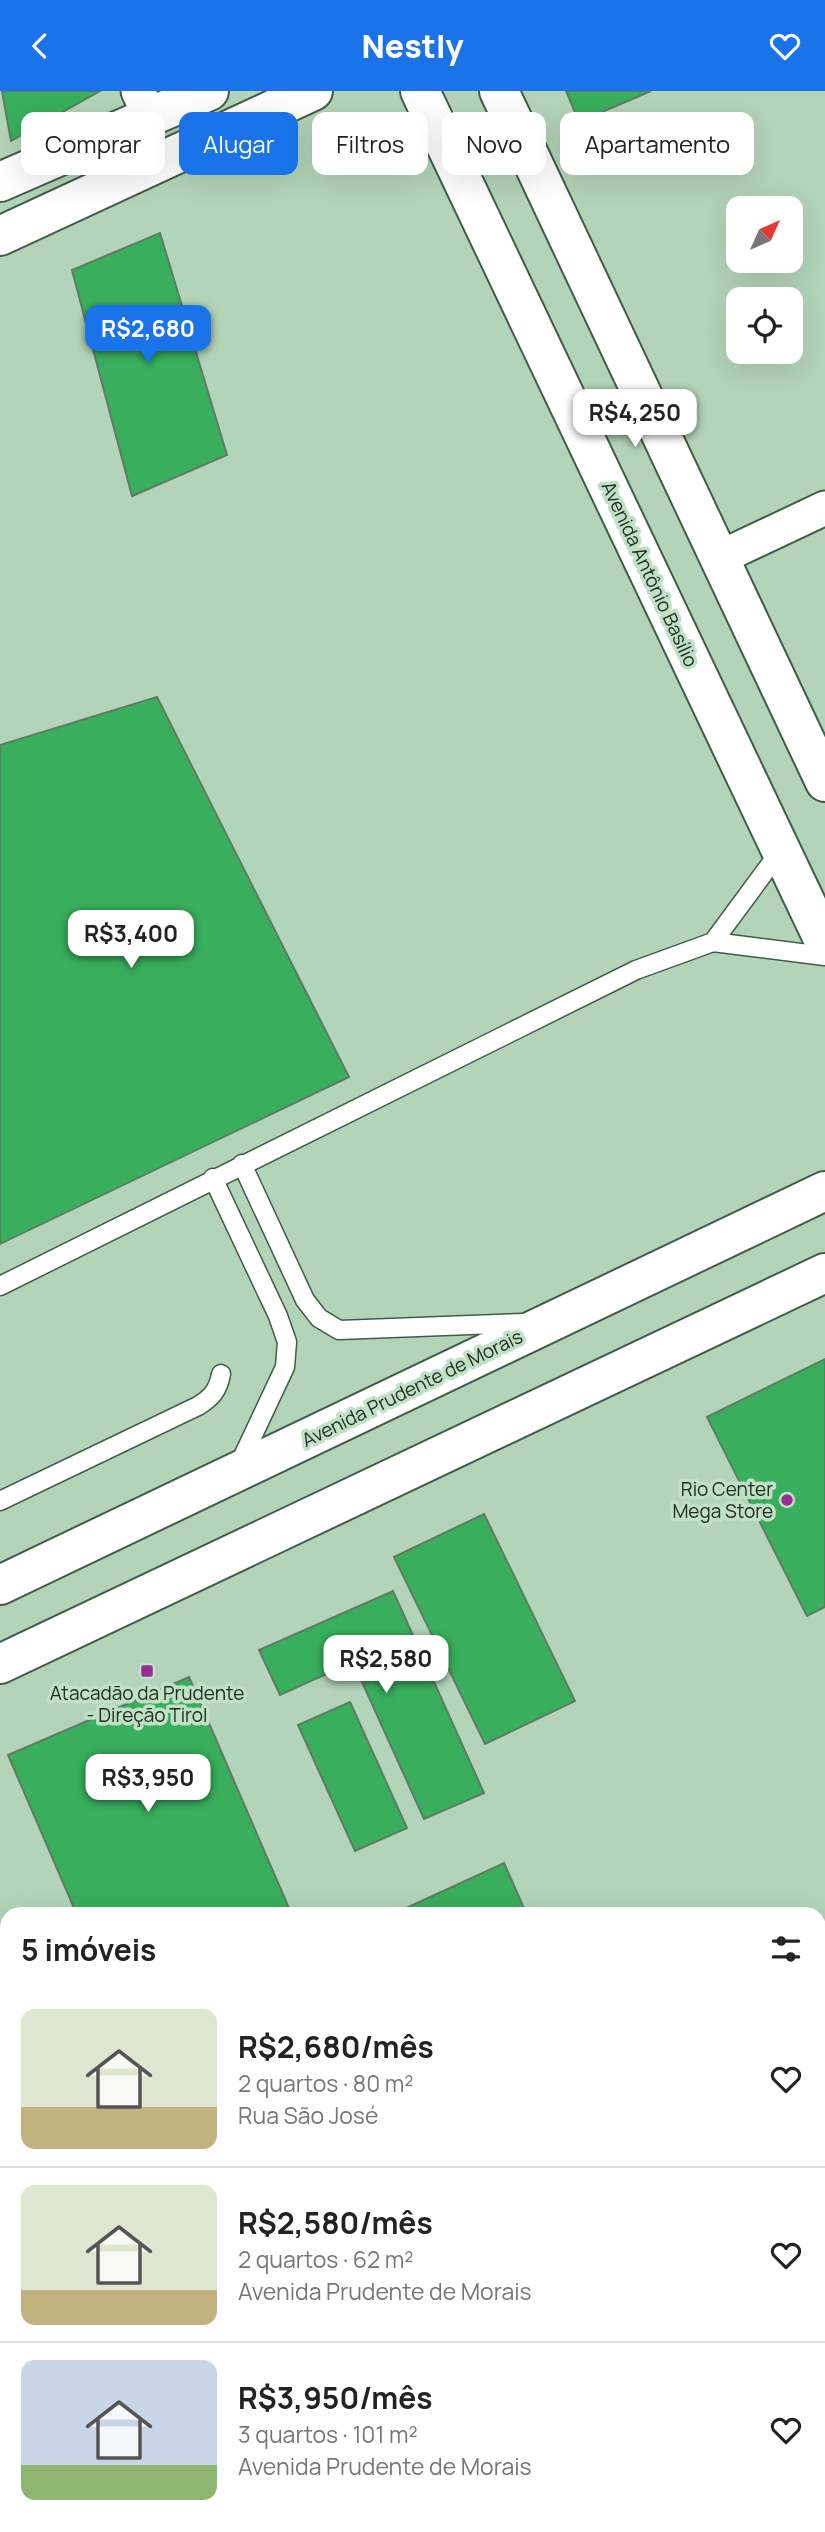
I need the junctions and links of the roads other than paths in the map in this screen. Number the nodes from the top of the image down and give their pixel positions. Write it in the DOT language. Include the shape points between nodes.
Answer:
graph roads {
  1 [pos="209,91"];
  2 [pos="313,91"];
  3 [pos="420,91"];
  4 [pos="499,91"];
  5 [pos="144,104"];
  6 [pos="0,182"];
  7 [pos="0,236"];
  8 [pos="825,508"];
  9 [pos="719,558"];
  10 [pos="825,782"];
  11 [pos="781,851"];
  12 [pos="713,942"];
  13 [pos="825,943"];
  14 [pos="825,956"];
  15 [pos="242,1164"];
  16 [pos="213,1178"];
  17 [pos="825,1192"];
  18 [pos="825,1273"];
  19 [pos="0,1286"];
  20 [pos="552,1322"];
  21 [pos="221,1374"];
  22 [pos="236,1473"];
  23 [pos="0,1501"];
  24 [pos="0,1585"];
  25 [pos="0,1664"];
  1 -- 5 [label="main road"];
  2 -- 7 [label="main road"];
  3 -- 11 [label="main road, Avenida Antônio Basílio"];
  4 -- 9 [label="main road"];
  5 -- 6 [label="main road"];
  8 -- 9 [label="street"];
  9 -- 10 [label="main road"];
  11 -- 12 [label="lane"];
  11 -- 13 [label="main road, Avenida Antônio Basílio"];
  12 -- 14 [label="lane"];
  12 -- 15 [label="lane" via="636,970"];
  15 -- 16 [label="lane"];
  15 -- 20 [label="lane" via="305,1300 319,1318 339,1330"];
  16 -- 19 [label="lane"];
  16 -- 22 [label="lane" via="287,1342 285,1367"];
  17 -- 20 [label="main road, Avenida Prudente de Morais"];
  18 -- 25 [label="main road"];
  20 -- 22 [label="main road, Avenida Prudente de Morais"];
  21 -- 23 [label="lane" via="219,1387 198,1406"];
  22 -- 24 [label="main road, Avenida Prudente de Morais"];
}
